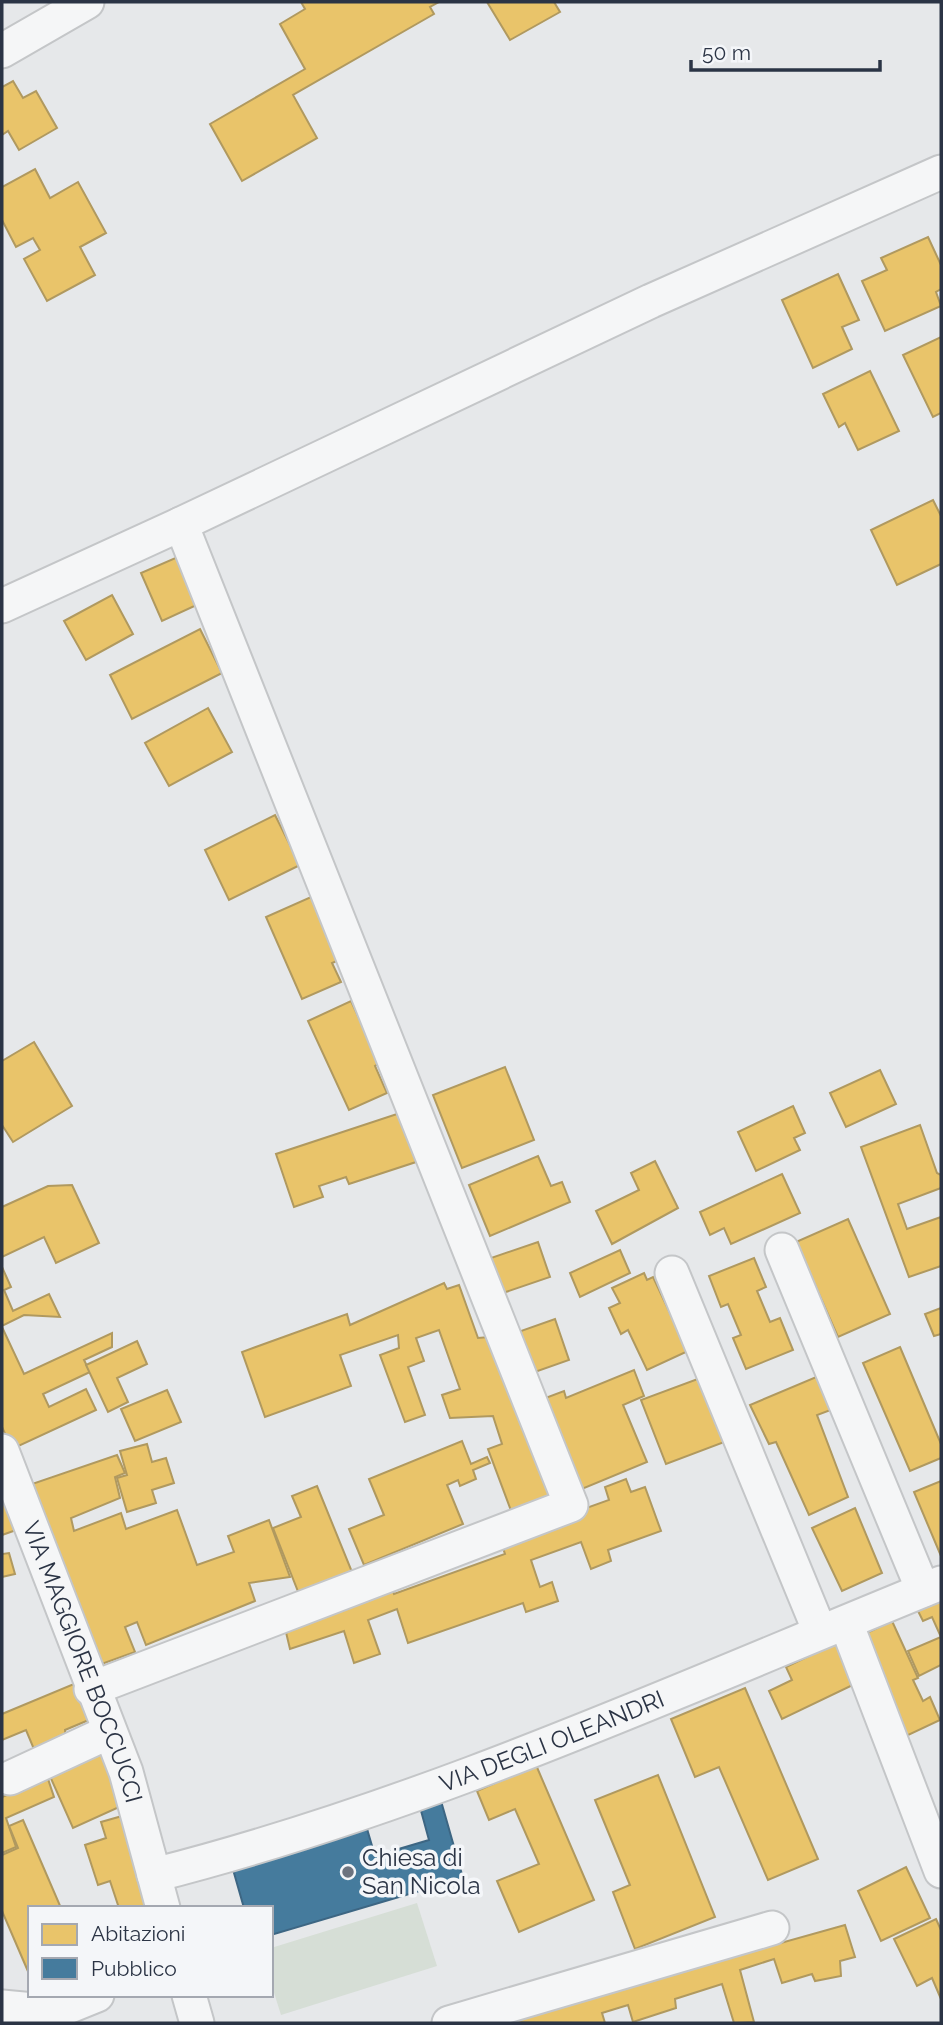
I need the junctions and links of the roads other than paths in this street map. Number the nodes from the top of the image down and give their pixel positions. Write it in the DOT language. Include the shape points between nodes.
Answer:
graph roads {
  1 [pos="87,2"];
  2 [pos="2,51"];
  3 [pos="940,177"];
  4 [pos="181,524"];
  5 [pos="2,606"];
  6 [pos="782,1250"];
  7 [pos="672,1273"];
  8 [pos="2,1451"];
  9 [pos="932,1586"];
  10 [pos="833,1627"];
  11 [pos="91,1689"];
  12 [pos="109,1732"];
  13 [pos="9,1778"];
  14 [pos="941,1871"];
  15 [pos="154,1875"];
  16 [pos="162,1906"];
  17 [pos="772,1928"];
  18 [pos="92,1997"];
  19 [pos="190,1997"];
  20 [pos="2,2007"];
  21 [pos="198,2023"];
  22 [pos="449,2023"];
  1 -- 2 [label="street"];
  3 -- 4 [label="street" via="651,301"];
  4 -- 5 [label="street"];
  4 -- 11 [label="street" via="571,1505"];
  6 -- 9 [label="street"];
  7 -- 10 [label="street"];
  8 -- 11 [label="street, VIA MAGGIORE BOCCUCCI"];
  9 -- 10 [label="street, VIA DEGLI OLEANDRI"];
  10 -- 14 [label="street"];
  10 -- 15 [label="street, VIA DEGLI OLEANDRI" via="495,1766 217,1859"];
  11 -- 12 [label="street, VIA MAGGIORE BOCCUCCI"];
  12 -- 13 [label="street"];
  12 -- 15 [label="street, VIA MAGGIORE BOCCUCCI" via="126,1772"];
  15 -- 16 [label="street, VIA MAGGIORE BOCCUCCI"];
  17 -- 22 [label="street"];
  18 -- 20 [label="street" via="55,2012"];
  19 -- 21 [label="street"];
}
